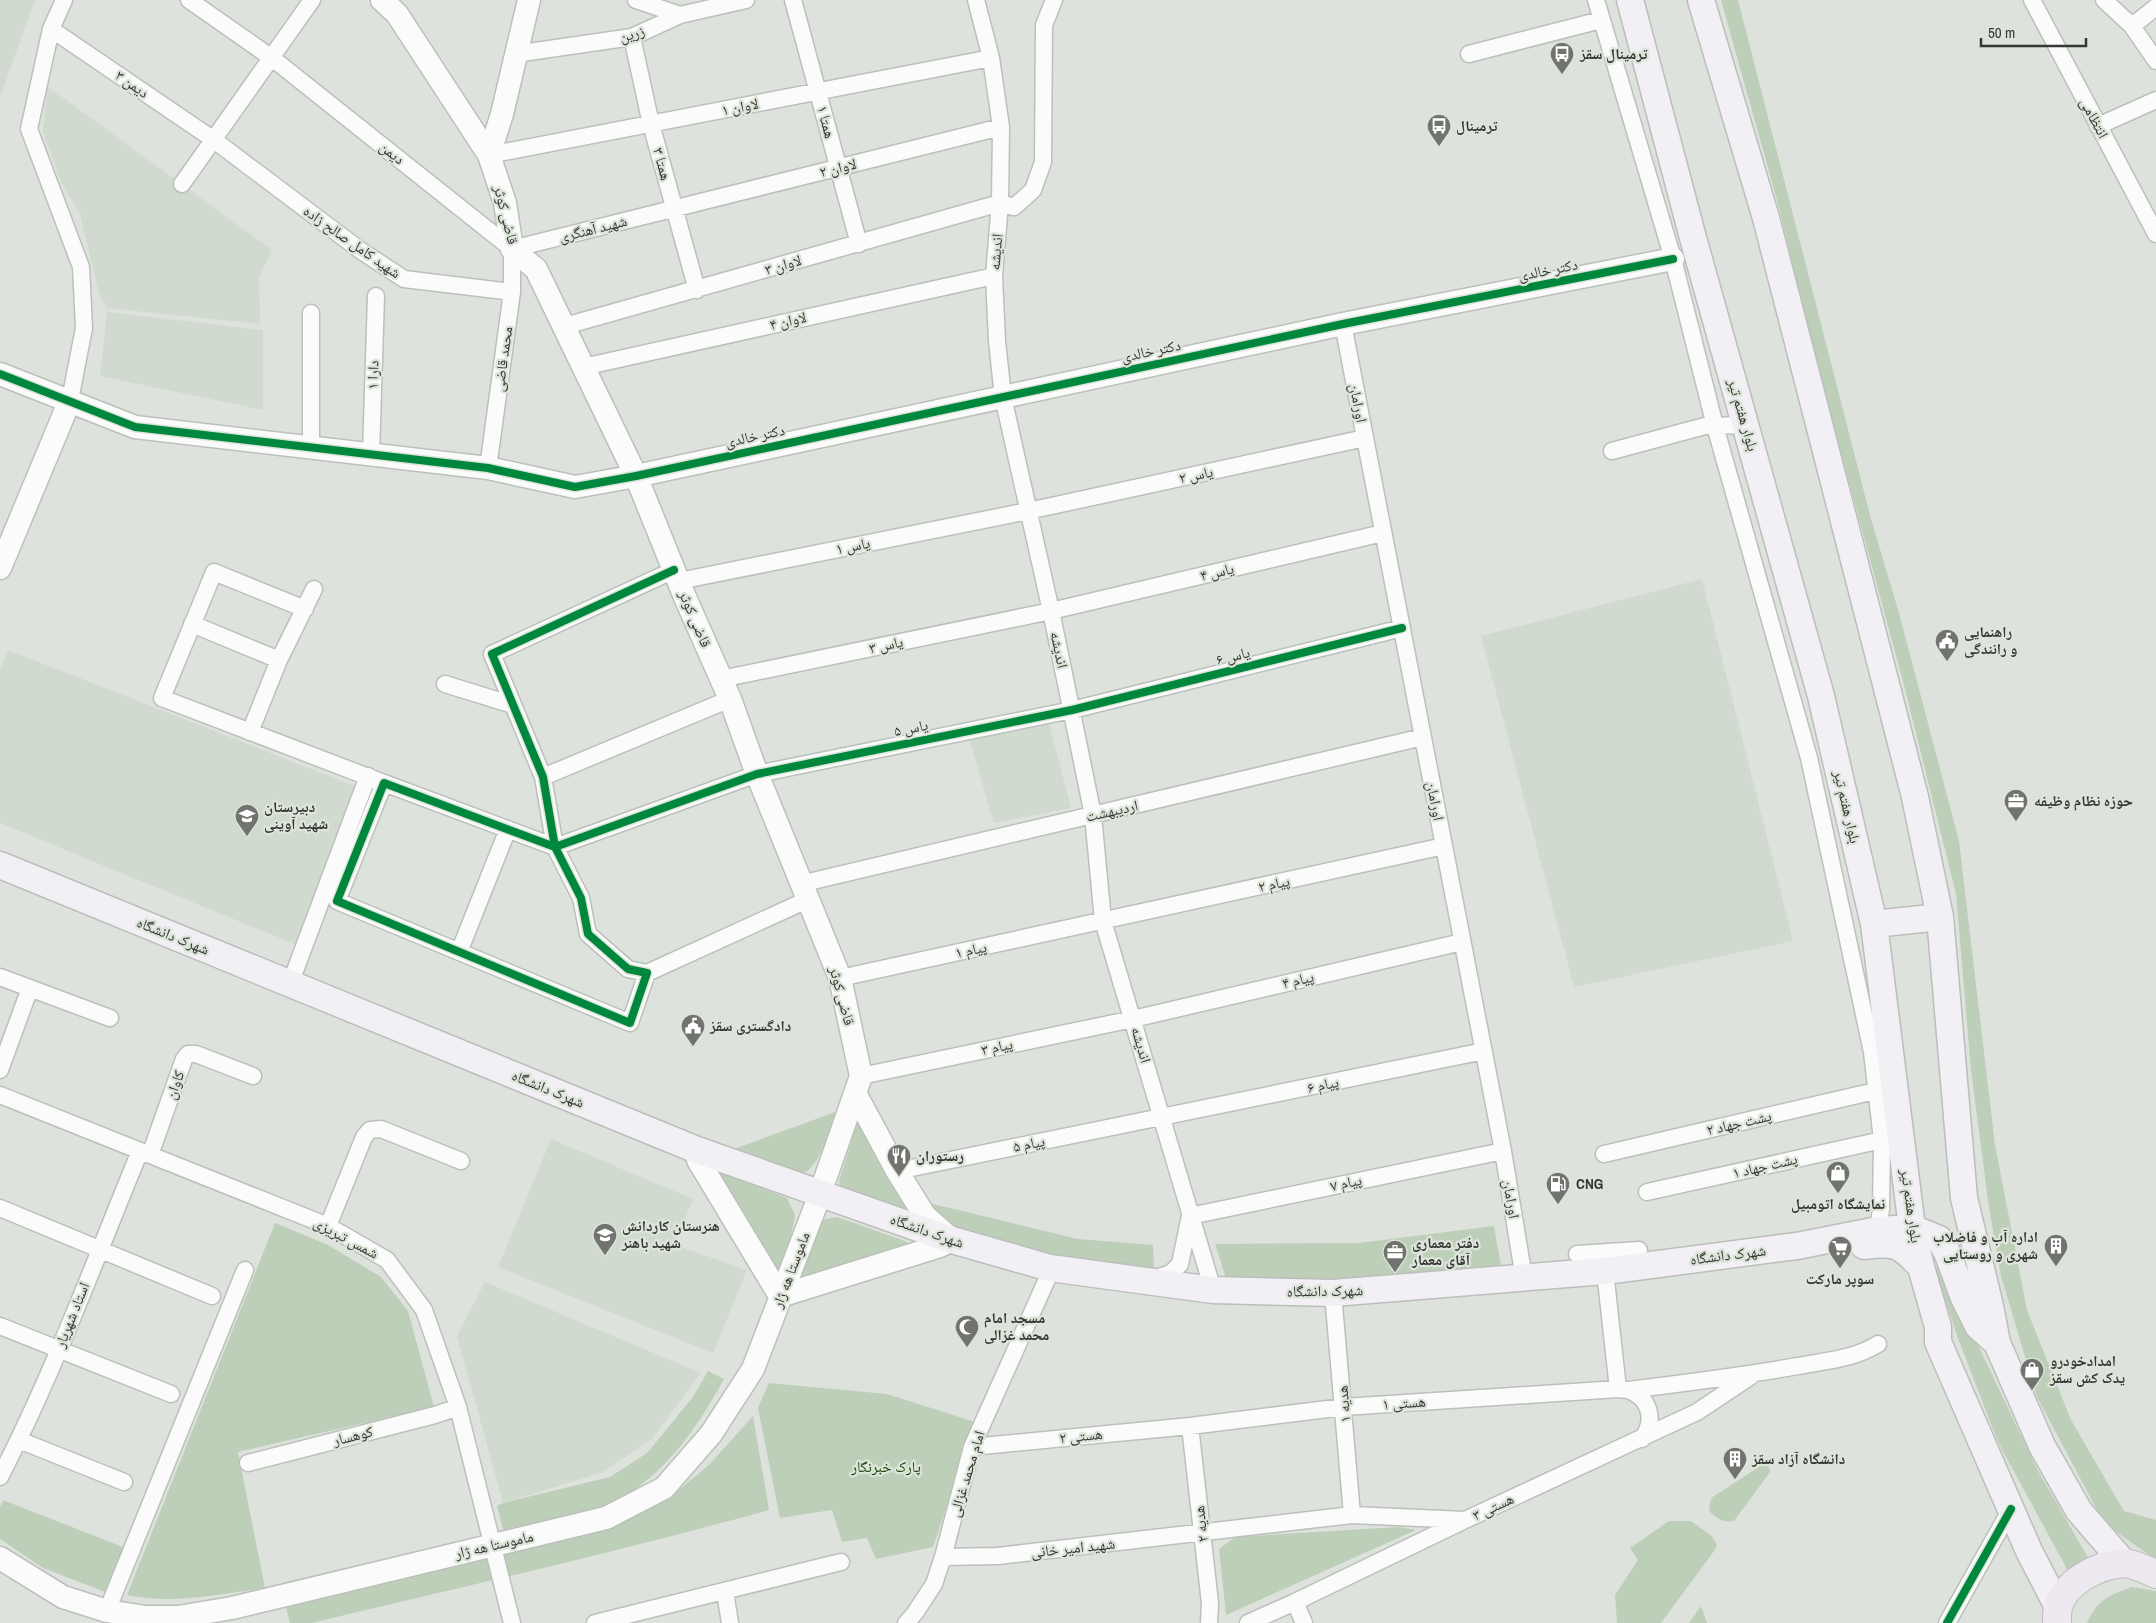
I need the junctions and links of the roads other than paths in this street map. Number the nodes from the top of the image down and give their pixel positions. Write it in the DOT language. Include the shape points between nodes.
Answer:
graph roads {
  1 [pos="64,0"];
  2 [pos="189,0"];
  3 [pos="312,0"];
  4 [pos="528,0"];
  5 [pos="636,0"];
  6 [pos="746,0"];
  7 [pos="794,0"];
  8 [pos="976,0"];
  9 [pos="1054,0"];
  10 [pos="1596,0"];
  11 [pos="1630,0"];
  12 [pos="1701,0"];
  13 [pos="2032,0"];
  14 [pos="2106,1"];
  15 [pos="393,5"];
  16 [pos="2156,7"];
  17 [pos="680,15"];
  18 [pos="1601,20"];
  19 [pos="2132,26"];
  20 [pos="51,29"];
  21 [pos="632,37"];
  22 [pos="515,54"];
  23 [pos="1469,54"];
  24 [pos="272,58"];
  25 [pos="991,58"];
  26 [pos="2156,61"];
  27 [pos="818,92"];
  28 [pos="2156,100"];
  29 [pos="651,124"];
  30 [pos="2098,126"];
  31 [pos="1001,127"];
  32 [pos="214,140"];
  33 [pos="489,155"];
  34 [pos="838,168"];
  35 [pos="182,184"];
  36 [pos="1000,203"];
  37 [pos="2150,205"];
  38 [pos="674,209"];
  39 [pos="2156,234"];
  40 [pos="858,244"];
  41 [pos="512,249"];
  42 [pos="1673,259"];
  43 [pos="994,276"];
  44 [pos="697,290"];
  45 [pos="512,292"];
  46 [pos="376,296"];
  47 [pos="311,313"];
  48 [pos="1343,324"];
  49 [pos="565,326"];
  50 [pos="583,367"];
  51 [pos="0,374"];
  52 [pos="1003,397"];
  53 [pos="70,400"];
  54 [pos="1746,425"];
  55 [pos="1715,426"];
  56 [pos="1365,438"];
  57 [pos="311,448"];
  58 [pos="1612,451"];
  59 [pos="371,454"];
  60 [pos="488,468"];
  61 [pos="636,476"];
  62 [pos="1028,511"];
  63 [pos="1383,532"];
  64 [pos="0,568"];
  65 [pos="677,576"];
  66 [pos="314,589"];
  67 [pos="305,609"];
  68 [pos="1051,611"];
  69 [pos="192,624"];
  70 [pos="1402,628"];
  71 [pos="279,660"];
  72 [pos="445,684"];
  73 [pos="726,689"];
  74 [pos="513,705"];
  75 [pos="1072,710"];
  76 [pos="250,732"];
  77 [pos="1423,737"];
  78 [pos="756,774"];
  79 [pos="368,776"];
  80 [pos="544,778"];
  81 [pos="384,783"];
  82 [pos="1093,815"];
  83 [pos="508,829"];
  84 [pos="1444,846"];
  85 [pos="554,847"];
  86 [pos="0,865"];
  87 [pos="0,880"];
  88 [pos="804,892"];
  89 [pos="1940,917"];
  90 [pos="1103,921"];
  91 [pos="1874,924"];
  92 [pos="1462,942"];
  93 [pos="460,952"];
  94 [pos="647,973"];
  95 [pos="0,977"];
  96 [pos="840,978"];
  97 [pos="290,984"];
  98 [pos="30,988"];
  99 [pos="110,1018"];
  100 [pos="1133,1019"];
  101 [pos="1484,1051"];
  102 [pos="0,1070"];
  103 [pos="253,1076"];
  104 [pos="858,1084"];
  105 [pos="1875,1091"];
  106 [pos="0,1094"];
  107 [pos="1162,1118"];
  108 [pos="1882,1140"];
  109 [pos="1503,1151"];
  110 [pos="145,1152"];
  111 [pos="1604,1154"];
  112 [pos="697,1155"];
  113 [pos="461,1161"];
  114 [pos="897,1171"];
  115 [pos="1647,1192"];
  116 [pos="818,1199"];
  117 [pos="0,1208"];
  118 [pos="1190,1216"];
  119 [pos="328,1226"];
  120 [pos="1912,1228"];
  121 [pos="1871,1231"];
  122 [pos="946,1243"];
  123 [pos="99,1250"];
  124 [pos="1639,1250"];
  125 [pos="1577,1254"];
  126 [pos="1920,1267"];
  127 [pos="245,1270"];
  128 [pos="1050,1273"];
  129 [pos="1606,1275"];
  130 [pos="1524,1278"];
  131 [pos="1148,1280"];
  132 [pos="1213,1290"];
  133 [pos="212,1296"];
  134 [pos="780,1296"];
  135 [pos="1334,1299"];
  136 [pos="0,1326"];
  137 [pos="1997,1343"];
  138 [pos="1878,1344"];
  139 [pos="58,1350"];
  140 [pos="1755,1373"];
  141 [pos="1623,1390"];
  142 [pos="171,1394"];
  143 [pos="458,1407"];
  144 [pos="1344,1407"];
  145 [pos="1190,1426"];
  146 [pos="1642,1438"];
  147 [pos="19,1440"];
  148 [pos="972,1447"];
  149 [pos="248,1462"];
  150 [pos="0,1477"];
  151 [pos="124,1482"];
  152 [pos="2011,1509"];
  153 [pos="1352,1515"];
  154 [pos="1465,1520"];
  155 [pos="1202,1533"];
  156 [pos="494,1545"];
  157 [pos="943,1557"];
  158 [pos="0,1558"];
  159 [pos="841,1562"];
  160 [pos="2124,1563"];
  161 [pos="2156,1574"];
  162 [pos="725,1592"];
  163 [pos="1296,1602"];
  164 [pos="106,1611"];
  165 [pos="2058,1615"];
  166 [pos="512,1623"];
  167 [pos="595,1623"];
  168 [pos="730,1623"];
  169 [pos="906,1623"];
  170 [pos="1209,1623"];
  171 [pos="1248,1623"];
  172 [pos="1304,1623"];
  173 [pos="1947,1623"];
  1 -- 20 [label="street"];
  2 -- 24 [label="street, دیمن"];
  3 -- 24 [label="street"];
  4 -- 22 [label="main road"];
  5 -- 17 [label="street"];
  6 -- 17 [label="street, زرین"];
  7 -- 27 [label="street, همتا ۱"];
  8 -- 25 [label="street, اندیشه"];
  9 -- 36 [label="street, لاوان ۳" via="1044,25 1043,162 1033,190 1014,206"];
  10 -- 18 [label="street"];
  11 -- 54 [label="main road, بلوار هفتم تیر"];
  12 -- 89 [label="main road" via="1766,218 1915,797"];
  13 -- 30 [label="street, انتظامی"];
  14 -- 19 [label="street"];
  15 -- 33 [label="main road, قاضی کوثر"];
  16 -- 19 [label="street"];
  17 -- 21 [label="street, زرین"];
  18 -- 23 [label="street"];
  18 -- 42 [label="street"];
  19 -- 26 [label="street"];
  20 -- 32 [label="street, دیمن ۳"];
  20 -- 53 [label="street" via="29,129 81,267 84,328"];
  21 -- 22 [label="street, زرین"];
  21 -- 29 [label="street, همتا ۳"];
  22 -- 33 [label="main road"];
  24 -- 32 [label="street"];
  24 -- 41 [label="street, دیمن"];
  25 -- 27 [label="street, لاوان ۱"];
  25 -- 31 [label="street, اندیشه"];
  27 -- 29 [label="street, لاوان ۱"];
  27 -- 34 [label="street, همتا ۱"];
  28 -- 30 [label="street"];
  29 -- 33 [label="street, لاوان ۱"];
  29 -- 38 [label="street, همتا ۳"];
  30 -- 37 [label="street, انتظامی"];
  31 -- 34 [label="street, لاوان ۲"];
  31 -- 36 [label="street, اندیشه"];
  32 -- 35 [label="street"];
  32 -- 45 [label="street, شهید کامل صالح زاده" via="360,250 404,279"];
  33 -- 41 [label="main road, قاضی کوثر" via="505,203"];
  34 -- 38 [label="street, لاوان ۲"];
  34 -- 40 [label="street, همتا ۱"];
  36 -- 40 [label="street, لاوان ۳"];
  36 -- 43 [label="street, اندیشه"];
  37 -- 39 [label="street, انتظامی"];
  38 -- 41 [label="street, شهید آهنگری"];
  38 -- 44 [label="street, همتا ۳"];
  40 -- 44 [label="street, لاوان ۳"];
  41 -- 45 [label="street, محمد قاضی"];
  41 -- 49 [label="main road, قاضی کوثر" via="536,269"];
  42 -- 48 [label="main road, دکتر خالدی"];
  42 -- 55 [label="street"];
  43 -- 50 [label="street, لاوان ۴"];
  43 -- 52 [label="street, اندیشه"];
  44 -- 49 [label="street, لاوان ۳"];
  45 -- 60 [label="street, محمد قاضی"];
  46 -- 59 [label="street, دارا ۱"];
  47 -- 57 [label="street"];
  48 -- 52 [label="main road, دکتر خالدی"];
  48 -- 56 [label="street, اورامان"];
  49 -- 50 [label="main road, قاضی کوثر"];
  50 -- 61 [label="main road, قاضی کوثر"];
  51 -- 53 [label="main road, دکتر خالدی"];
  52 -- 61 [label="main road, دکتر خالدی"];
  52 -- 62 [label="street, اندیشه"];
  53 -- 57 [label="main road, دکتر خالدی" via="134,427"];
  53 -- 64 [label="main road"];
  54 -- 55 [label="street"];
  54 -- 91 [label="main road, بلوار هفتم تیر" via="1822,696"];
  55 -- 58 [label="street"];
  55 -- 105 [label="street" via="1809,758 1872,1052"];
  56 -- 62 [label="street, یاس ۲"];
  56 -- 63 [label="street, اورامان"];
  57 -- 59 [label="main road, دکتر خالدی"];
  59 -- 60 [label="main road, دکتر خالدی"];
  60 -- 61 [label="main road, دکتر خالدی" via="575,487"];
  61 -- 65 [label="main road, قاضی کوثر"];
  62 -- 65 [label="street, یاس ۱"];
  62 -- 68 [label="street, اندیشه"];
  63 -- 68 [label="street, یاس ۴"];
  63 -- 70 [label="street, اورامان"];
  65 -- 73 [label="main road, قاضی کوثر"];
  65 -- 74 [label="street, یاس ۱" via="492,654"];
  66 -- 67 [label="street"];
  67 -- 69 [label="street" via="214,572"];
  67 -- 71 [label="street"];
  68 -- 73 [label="street, یاس ۳"];
  68 -- 75 [label="street, اندیشه"];
  69 -- 71 [label="street"];
  69 -- 76 [label="street" via="162,698"];
  70 -- 75 [label="street, یاس ۶"];
  70 -- 77 [label="street, اورامان"];
  71 -- 76 [label="street"];
  72 -- 74 [label="street"];
  73 -- 78 [label="main road, قاضی کوثر"];
  73 -- 80 [label="street, یاس ۳"];
  74 -- 80 [label="street"];
  75 -- 78 [label="street, یاس ۵"];
  75 -- 82 [label="street, اندیشه"];
  76 -- 79 [label="street"];
  77 -- 82 [label="street, اردیبهشت"];
  77 -- 84 [label="street, اورامان"];
  78 -- 85 [label="street, یاس ۵"];
  78 -- 88 [label="main road, قاضی کوثر"];
  79 -- 81 [label="street"];
  79 -- 97 [label="street"];
  80 -- 85 [label="street"];
  81 -- 83 [label="street"];
  81 -- 93 [label="street" via="337,901"];
  82 -- 88 [label="street, اردیبهشت"];
  82 -- 90 [label="street, اندیشه"];
  83 -- 85 [label="street"];
  83 -- 93 [label="street"];
  84 -- 90 [label="street, پیام ۲"];
  84 -- 92 [label="street, اورامان"];
  85 -- 94 [label="street" via="581,898 588,934 628,969"];
  86 -- 97 [label="main road, شهرک دانشگاه"];
  87 -- 112 [label="main road" via="482,1076"];
  88 -- 94 [label="street, اردیبهشت"];
  88 -- 96 [label="main road, قاضی کوثر"];
  89 -- 91 [label="main road"];
  89 -- 137 [label="main road" via="1964,1198"];
  90 -- 96 [label="street, پیام ۱"];
  90 -- 100 [label="street, اندیشه"];
  91 -- 120 [label="main road, بلوار هفتم تیر"];
  92 -- 100 [label="street, پیام ۴"];
  92 -- 101 [label="street, اورامان"];
  93 -- 94 [label="street" via="630,1023"];
  95 -- 98 [label="street"];
  96 -- 104 [label="main road, قاضی کوثر"];
  97 -- 112 [label="main road, شهرک دانشگاه"];
  98 -- 99 [label="street"];
  98 -- 102 [label="street"];
  100 -- 104 [label="street, پیام ۳"];
  100 -- 107 [label="street, اندیشه"];
  101 -- 107 [label="street, پیام ۶"];
  101 -- 109 [label="street, اورامان"];
  103 -- 110 [label="street, کاوان" via="196,1054 188,1054"];
  104 -- 114 [label="main road, قاضی کوثر"];
  104 -- 116 [label="main road"];
  105 -- 108 [label="street"];
  105 -- 111 [label="street, پشت جهاد ۲"];
  106 -- 110 [label="street, شمس تبریزی"];
  107 -- 114 [label="street, پیام ۵"];
  107 -- 118 [label="street, اندیشه"];
  108 -- 115 [label="street, پشت جهاد ۱"];
  108 -- 121 [label="street" via="1881,1209"];
  109 -- 118 [label="street, پیام ۷"];
  109 -- 130 [label="street, اورامان"];
  110 -- 119 [label="street, شمس تبریزی"];
  110 -- 123 [label="street, استاد شهریار"];
  112 -- 116 [label="main road, شهرک دانشگاه"];
  112 -- 134 [label="main road"];
  113 -- 119 [label="street" via="380,1129 370,1130 364,1136"];
  114 -- 122 [label="main road, قاضی کوثر"];
  116 -- 122 [label="main road, شهرک دانشگاه"];
  116 -- 134 [label="main road, ماموستا هه ژار"];
  117 -- 123 [label="street"];
  118 -- 131 [label="street" via="1180,1264 1171,1273"];
  118 -- 132 [label="street, اندیشه"];
  119 -- 143 [label="street, شمس تبریزی" via="387,1260 424,1310"];
  120 -- 121 [label="main road, شهرک دانشگاه"];
  120 -- 126 [label="main road, بلوار هفتم تیر"];
  120 -- 137 [label="main road" via="1939,1239 1978,1326"];
  121 -- 129 [label="main road, شهرک دانشگاه" via="1797,1246"];
  122 -- 128 [label="main road, شهرک دانشگاه"];
  122 -- 134 [label="main road"];
  123 -- 133 [label="street"];
  123 -- 139 [label="street, استاد شهریار"];
  124 -- 125 [label="street"];
  126 -- 129 [label="main road" via="1905,1250 1891,1244 1772,1261"];
  126 -- 152 [label="main road, بلوار هفتم تیر" via="1938,1327 1938,1342"];
  127 -- 164 [label="street"];
  128 -- 131 [label="main road, شهرک دانشگاه"];
  128 -- 135 [label="main road" via="1134,1291 1224,1300"];
  128 -- 148 [label="street, امام محمد غزالی"];
  129 -- 130 [label="main road, شهرک دانشگاه"];
  129 -- 135 [label="main road"];
  129 -- 141 [label="street"];
  130 -- 135 [label="main road, شهرک دانشگاه"];
  131 -- 132 [label="main road, شهرک دانشگاه"];
  132 -- 135 [label="main road, شهرک دانشگاه"];
  134 -- 156 [label="main road, ماموستا هه ژار" via="753,1370 711,1434 664,1488 606,1518"];
  135 -- 144 [label="street, هدیه ۱"];
  136 -- 139 [label="street"];
  137 -- 160 [label="main road" via="2042,1446 2078,1511"];
  138 -- 140 [label="street, هستی ۱" via="1849,1357"];
  139 -- 142 [label="street"];
  139 -- 147 [label="street, استاد شهریار"];
  140 -- 141 [label="street, هستی ۱"];
  140 -- 146 [label="street, هستی ۳" via="1696,1412"];
  141 -- 144 [label="street, هستی ۱"];
  141 -- 146 [label="street" via="1641,1397 1649,1410 1648,1428"];
  143 -- 149 [label="street, کوهسار"];
  143 -- 156 [label="street, شمس تبریزی"];
  144 -- 145 [label="street, هستی ۱"];
  144 -- 153 [label="street, هدیه ۱"];
  145 -- 148 [label="street, هستی ۲"];
  145 -- 155 [label="street, هدیه ۲"];
  146 -- 154 [label="street, هستی ۳"];
  147 -- 150 [label="street, استاد شهریار"];
  147 -- 151 [label="street"];
  148 -- 157 [label="street, امام محمد غزالی"];
  152 -- 165 [label="main road, بلوار هفتم تیر"];
  152 -- 173 [label="street"];
  153 -- 154 [label="street, هستی ۳"];
  153 -- 155 [label="street, هستی ۳"];
  154 -- 163 [label="street"];
  155 -- 157 [label="street, شهید امیر خانی" via="998,1556"];
  155 -- 170 [label="street, هدیه ۲" via="1210,1603"];
  156 -- 164 [label="main road, ماموستا هه ژار" via="209,1613 146,1617"];
  156 -- 166 [label="street, شمس تبریزی"];
  157 -- 169 [label="street, امام محمد غزالی" via="934,1584"];
  158 -- 164 [label="main road, ماموستا هه ژار" via="62,1597"];
  159 -- 162 [label="street"];
  160 -- 161 [label="highway"];
  160 -- 165 [label="highway" via="2080,1578 2065,1595"];
  162 -- 167 [label="street"];
  162 -- 168 [label="street"];
  163 -- 171 [label="street"];
  163 -- 172 [label="street"];
}
